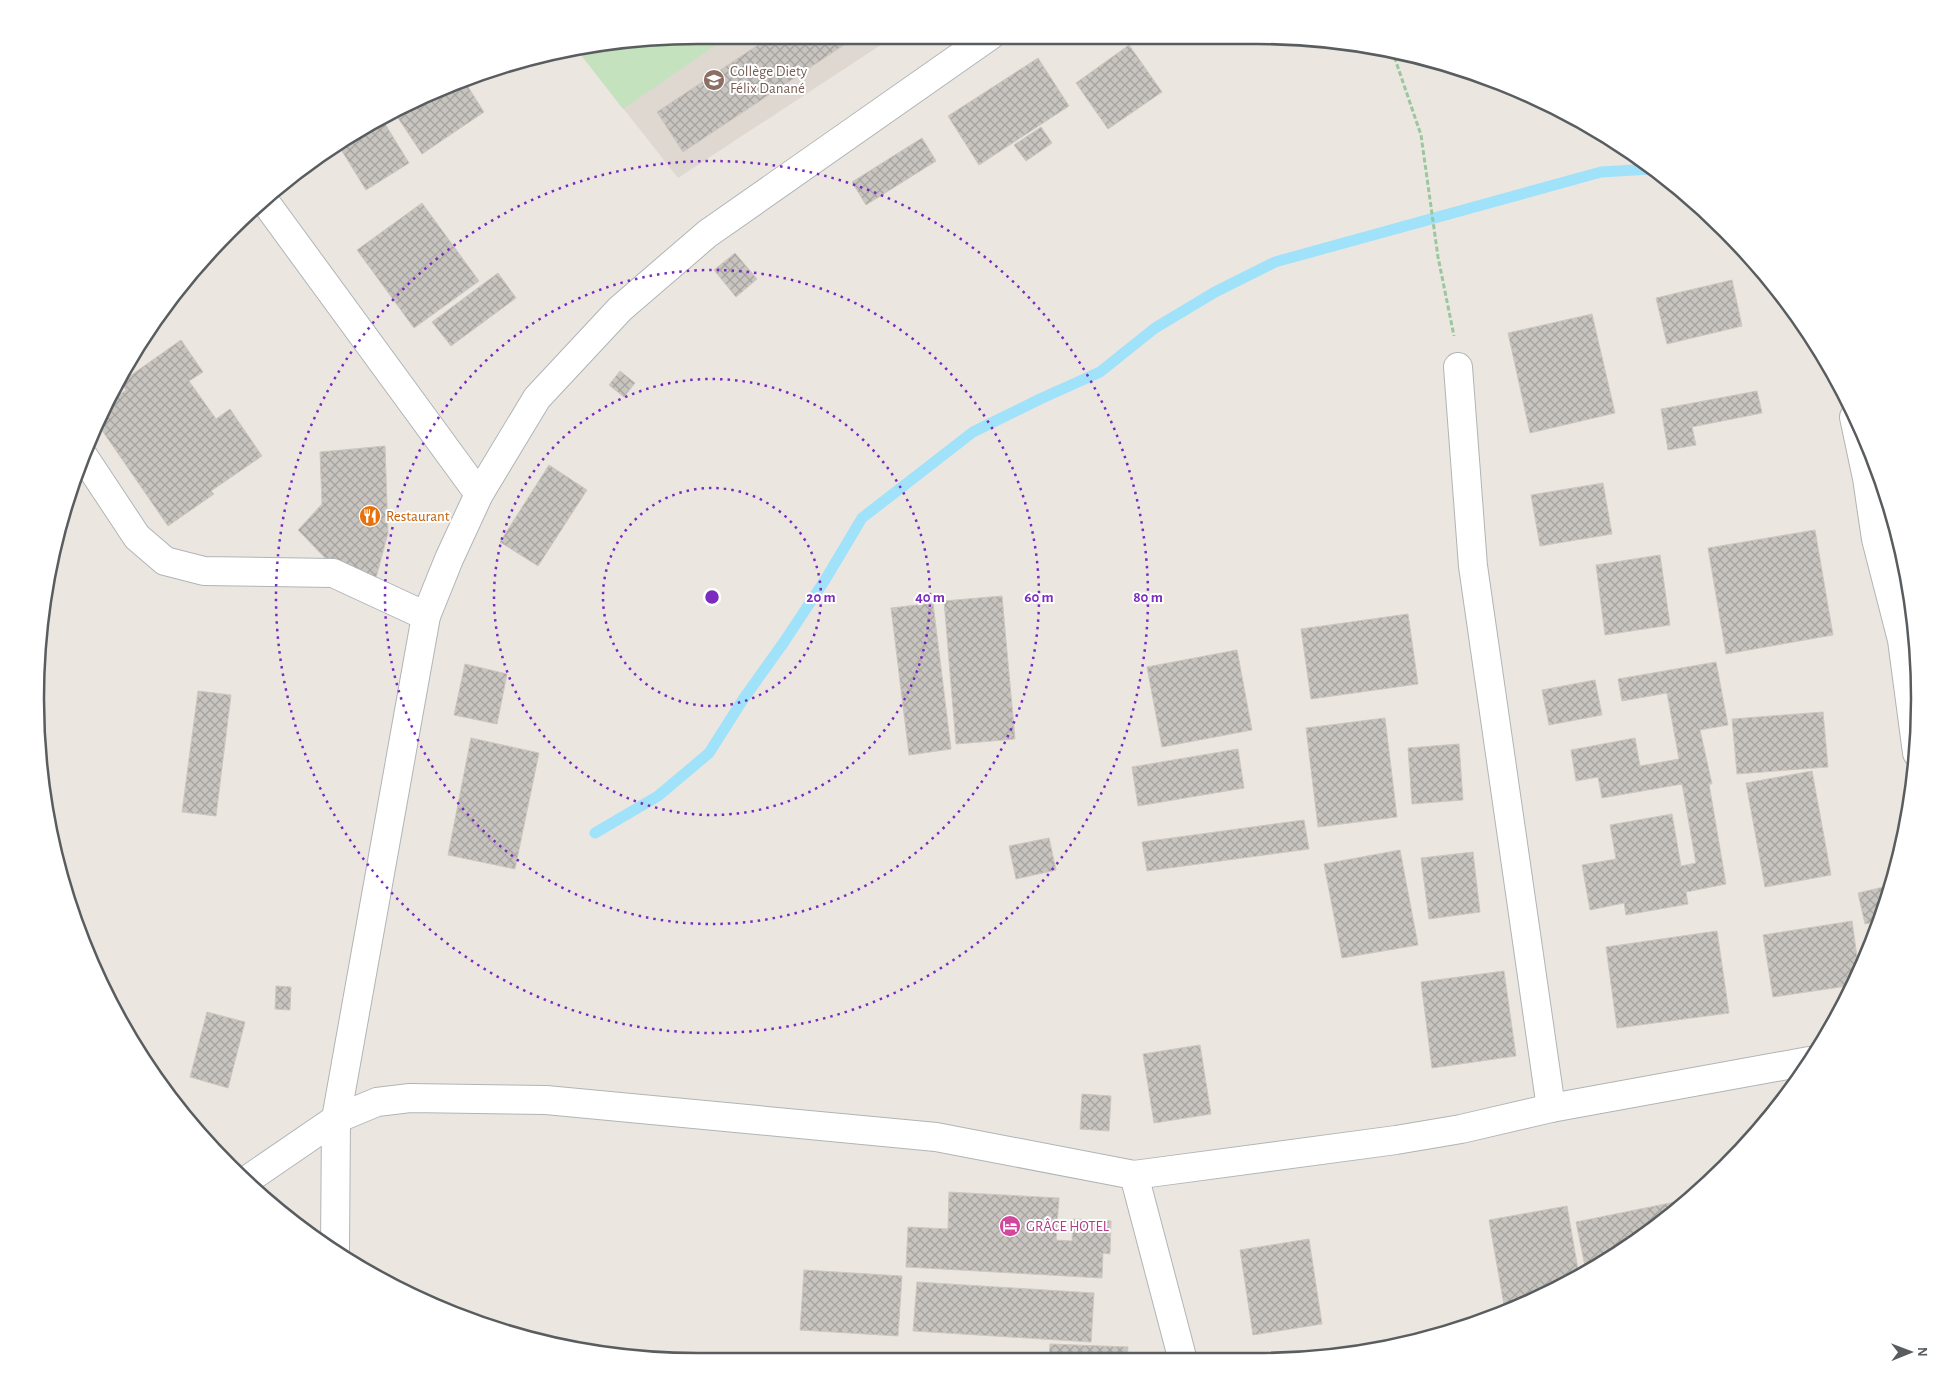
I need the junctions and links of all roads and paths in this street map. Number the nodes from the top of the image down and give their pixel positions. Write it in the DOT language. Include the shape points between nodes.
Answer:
graph roads {
  1 [pos="977,44"];
  2 [pos="1395,59"];
  3 [pos="268,205"];
  4 [pos="1458,367"];
  5 [pos="1860,446"];
  6 [pos="88,463"];
  7 [pos="479,494"];
  8 [pos="426,616"];
  9 [pos="1911,706"];
  10 [pos="1801,1063"];
  11 [pos="1551,1108"];
  12 [pos="336,1120"];
  13 [pos="1134,1175"];
  14 [pos="252,1177"];
  15 [pos="335,1243"];
  16 [pos="1181,1353"];
  1 -- 7 [label="street" via="707,234 620,310 537,398"];
  2 -- 4 [label="path" via="1421,135"];
  3 -- 7 [label="street"];
  4 -- 11 [label="street" via="1473,566"];
  5 -- 9 [label="street" via="1876,539 1902,640"];
  6 -- 8 [label="street" via="137,537 165,561 204,571 333,573"];
  7 -- 8 [label="street"];
  8 -- 12 [label="street"];
  10 -- 11 [label="street"];
  11 -- 13 [label="street" via="1396,1140"];
  12 -- 13 [label="street" via="377,1102 410,1098 546,1100 936,1137"];
  12 -- 14 [label="street"];
  12 -- 15 [label="street"];
  13 -- 16 [label="street"];
}
